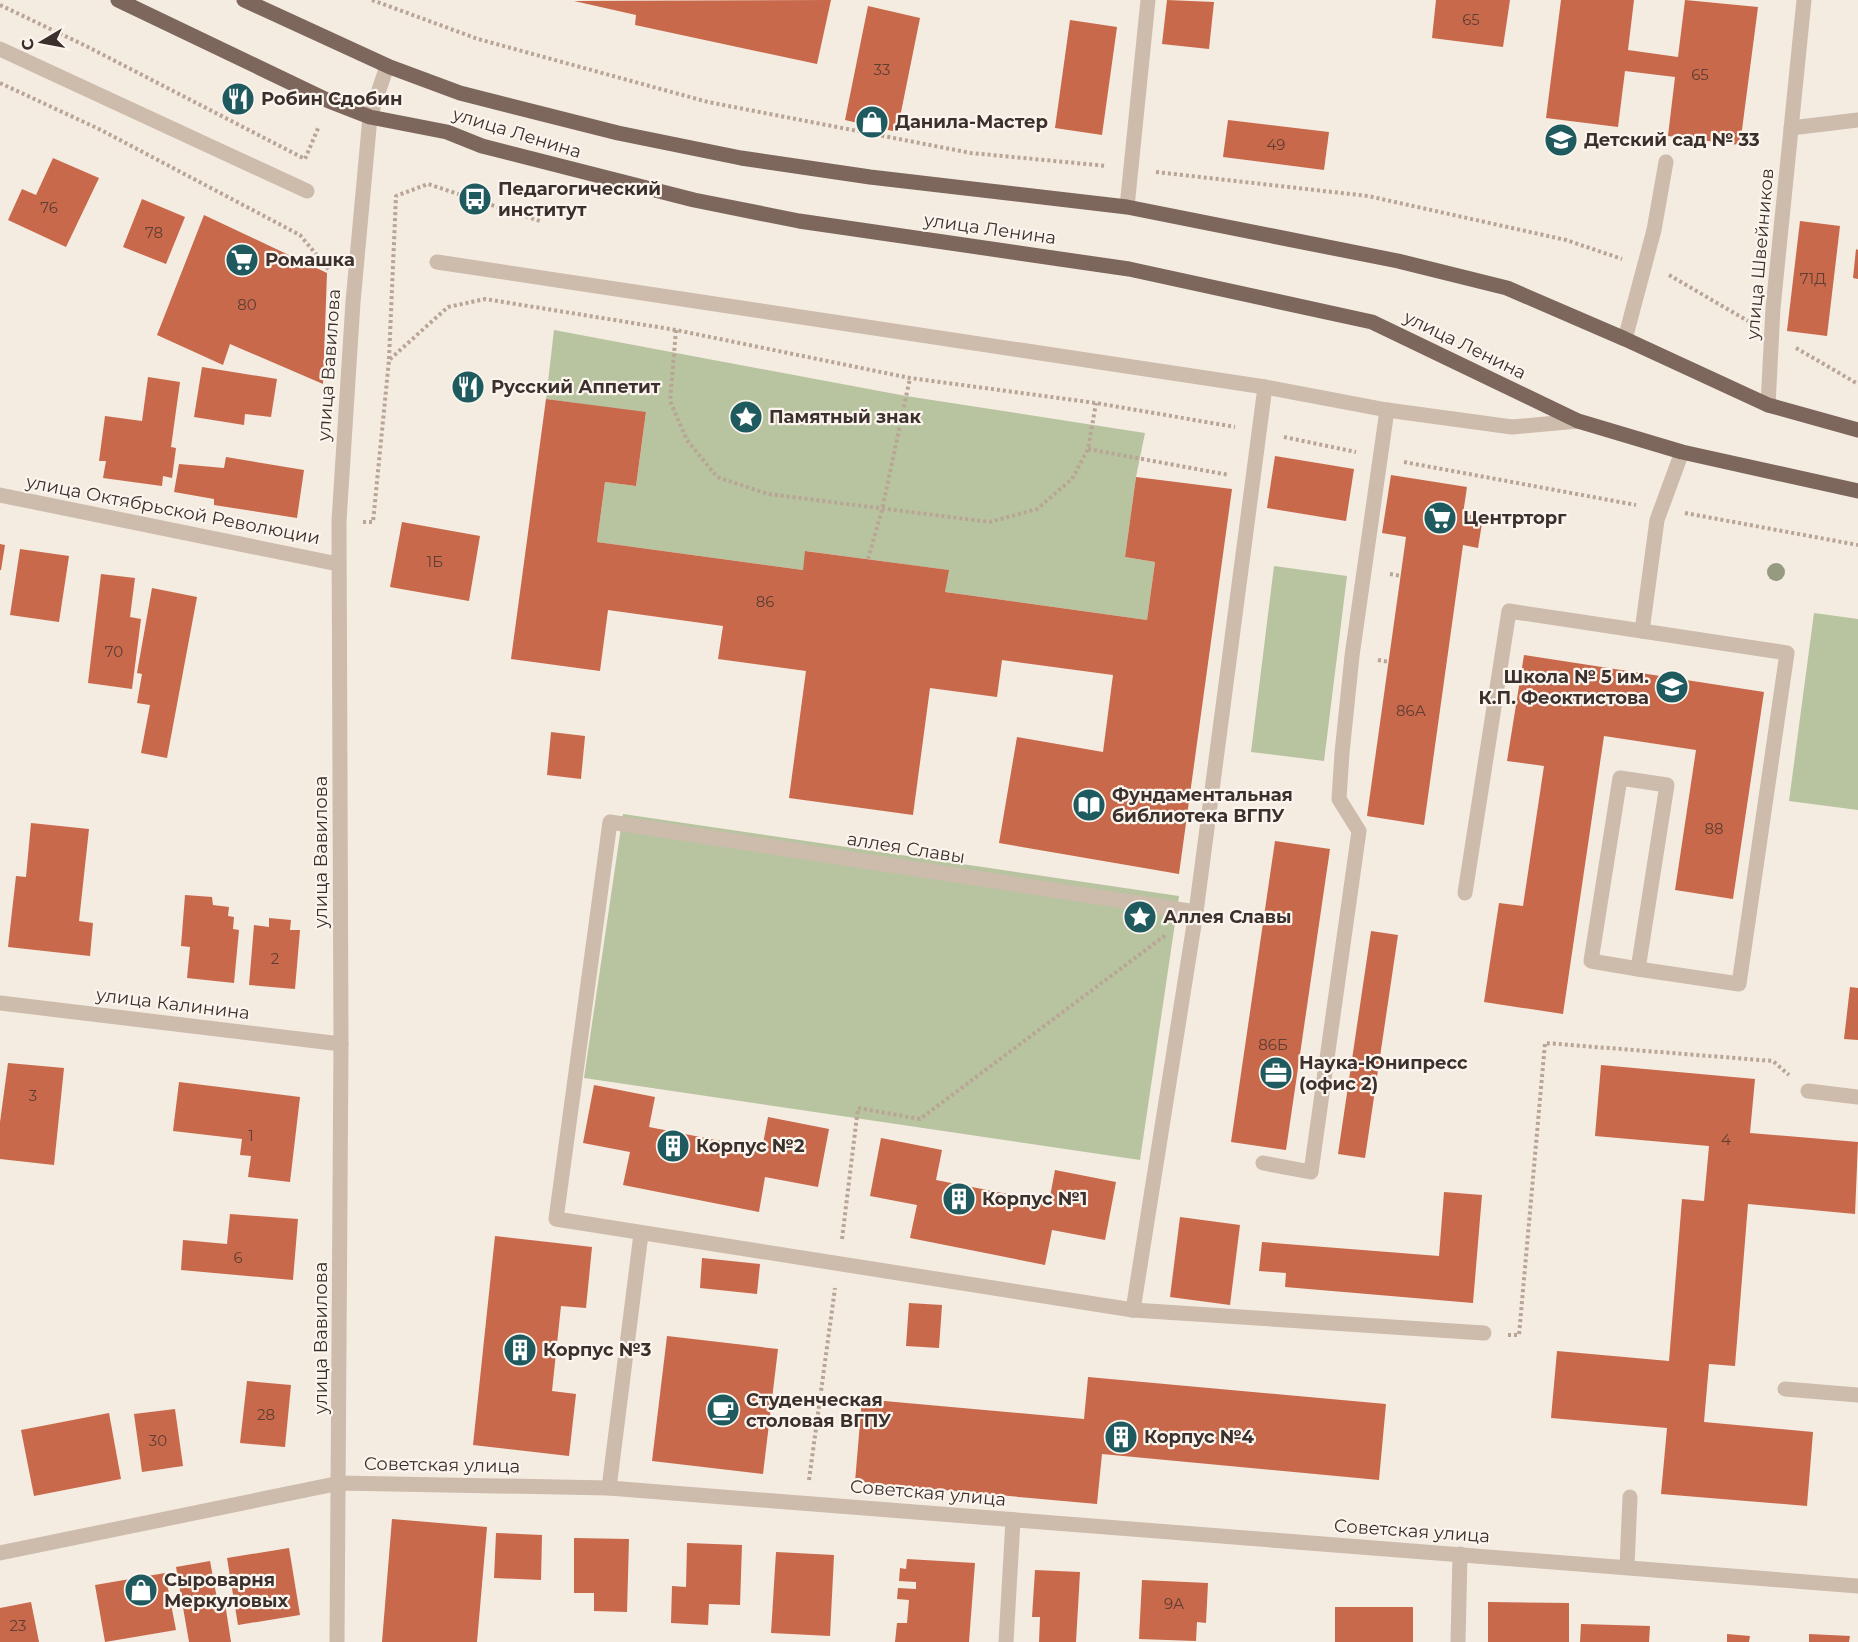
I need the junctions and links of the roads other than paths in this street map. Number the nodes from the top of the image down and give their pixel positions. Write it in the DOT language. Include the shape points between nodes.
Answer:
graph roads {
  1 [pos="118,0"];
  2 [pos="244,0"];
  3 [pos="1148,0"];
  4 [pos="1804,0"];
  5 [pos="0,49"];
  6 [pos="387,66"];
  7 [pos="370,117"];
  8 [pos="1858,120"];
  9 [pos="1791,128"];
  10 [pos="1666,162"];
  11 [pos="307,190"];
  12 [pos="1127,207"];
  13 [pos="437,262"];
  14 [pos="1625,339"];
  15 [pos="1265,387"];
  16 [pos="1768,405"];
  17 [pos="1387,410"];
  18 [pos="1578,421"];
  19 [pos="1858,430"];
  20 [pos="1682,452"];
  21 [pos="1858,490"];
  22 [pos="0,495"];
  23 [pos="339,564"];
  24 [pos="1642,631"];
  25 [pos="1465,893"];
  26 [pos="1196,912"];
  27 [pos="1638,969"];
  28 [pos="0,1003"];
  29 [pos="341,1044"];
  30 [pos="1808,1091"];
  31 [pos="1858,1097"];
  32 [pos="1263,1163"];
  33 [pos="642,1234"];
  34 [pos="1133,1310"];
  35 [pos="1484,1333"];
  36 [pos="1785,1389"];
  37 [pos="1858,1395"];
  38 [pos="340,1483"];
  39 [pos="609,1488"];
  40 [pos="1630,1497"];
  41 [pos="1013,1520"];
  42 [pos="0,1553"];
  43 [pos="1460,1554"];
  44 [pos="1627,1566"];
  45 [pos="1858,1586"];
  46 [pos="337,1642"];
  47 [pos="1006,1642"];
  48 [pos="1458,1642"];
  1 -- 7 [label="main road, улица Ленина"];
  2 -- 6 [label="main road, улица Ленина"];
  3 -- 12 [label="street"];
  4 -- 9 [label="street, улица Швейников"];
  5 -- 11 [label="street"];
  6 -- 7 [label="street, улица Вавилова"];
  6 -- 12 [label="main road, улица Ленина" via="482,99 618,134 741,158"];
  7 -- 18 [label="main road, улица Ленина" via="447,132 482,146 706,203 799,221 1129,270 1372,322"];
  7 -- 23 [label="street, улица Вавилова" via="353,302"];
  8 -- 9 [label="street"];
  9 -- 16 [label="street, улица Швейников"];
  10 -- 14 [label="street"];
  12 -- 14 [label="main road, улица Ленина" via="1398,261 1507,288"];
  13 -- 15 [label="street"];
  14 -- 16 [label="main road, улица Ленина"];
  15 -- 17 [label="street"];
  15 -- 26 [label="street"];
  16 -- 19 [label="main road, улица Ленина"];
  17 -- 18 [label="street" via="1512,427"];
  17 -- 32 [label="street" via="1352,656 1340,776 1339,799 1359,831 1311,1172"];
  18 -- 20 [label="main road, улица Ленина"];
  20 -- 21 [label="main road, улица Ленина"];
  20 -- 24 [label="street" via="1657,520"];
  22 -- 23 [label="street, улица Октябрьской Революции"];
  23 -- 29 [label="street, улица Вавилова"];
  24 -- 25 [label="street" via="1509,611"];
  24 -- 27 [label="street" via="1787,653 1739,984"];
  26 -- 33 [label="street, аллея Славы" via="610,822 556,1219"];
  26 -- 34 [label="street"];
  27 -- 27 [label="street" via="1591,961 1620,778 1667,785"];
  28 -- 29 [label="street, улица Калинина"];
  29 -- 38 [label="street, улица Вавилова"];
  30 -- 31 [label="street"];
  33 -- 34 [label="street"];
  33 -- 39 [label="street"];
  34 -- 35 [label="street"];
  36 -- 37 [label="street"];
  38 -- 39 [label="street, Советская улица"];
  38 -- 42 [label="street, Советская улица"];
  38 -- 46 [label="street, улица Вавилова"];
  39 -- 41 [label="street, Советская улица"];
  40 -- 44 [label="street"];
  41 -- 43 [label="street, Советская улица"];
  41 -- 47 [label="street"];
  43 -- 44 [label="street, Советская улица"];
  43 -- 48 [label="street"];
  44 -- 45 [label="street, Советская улица"];
}
